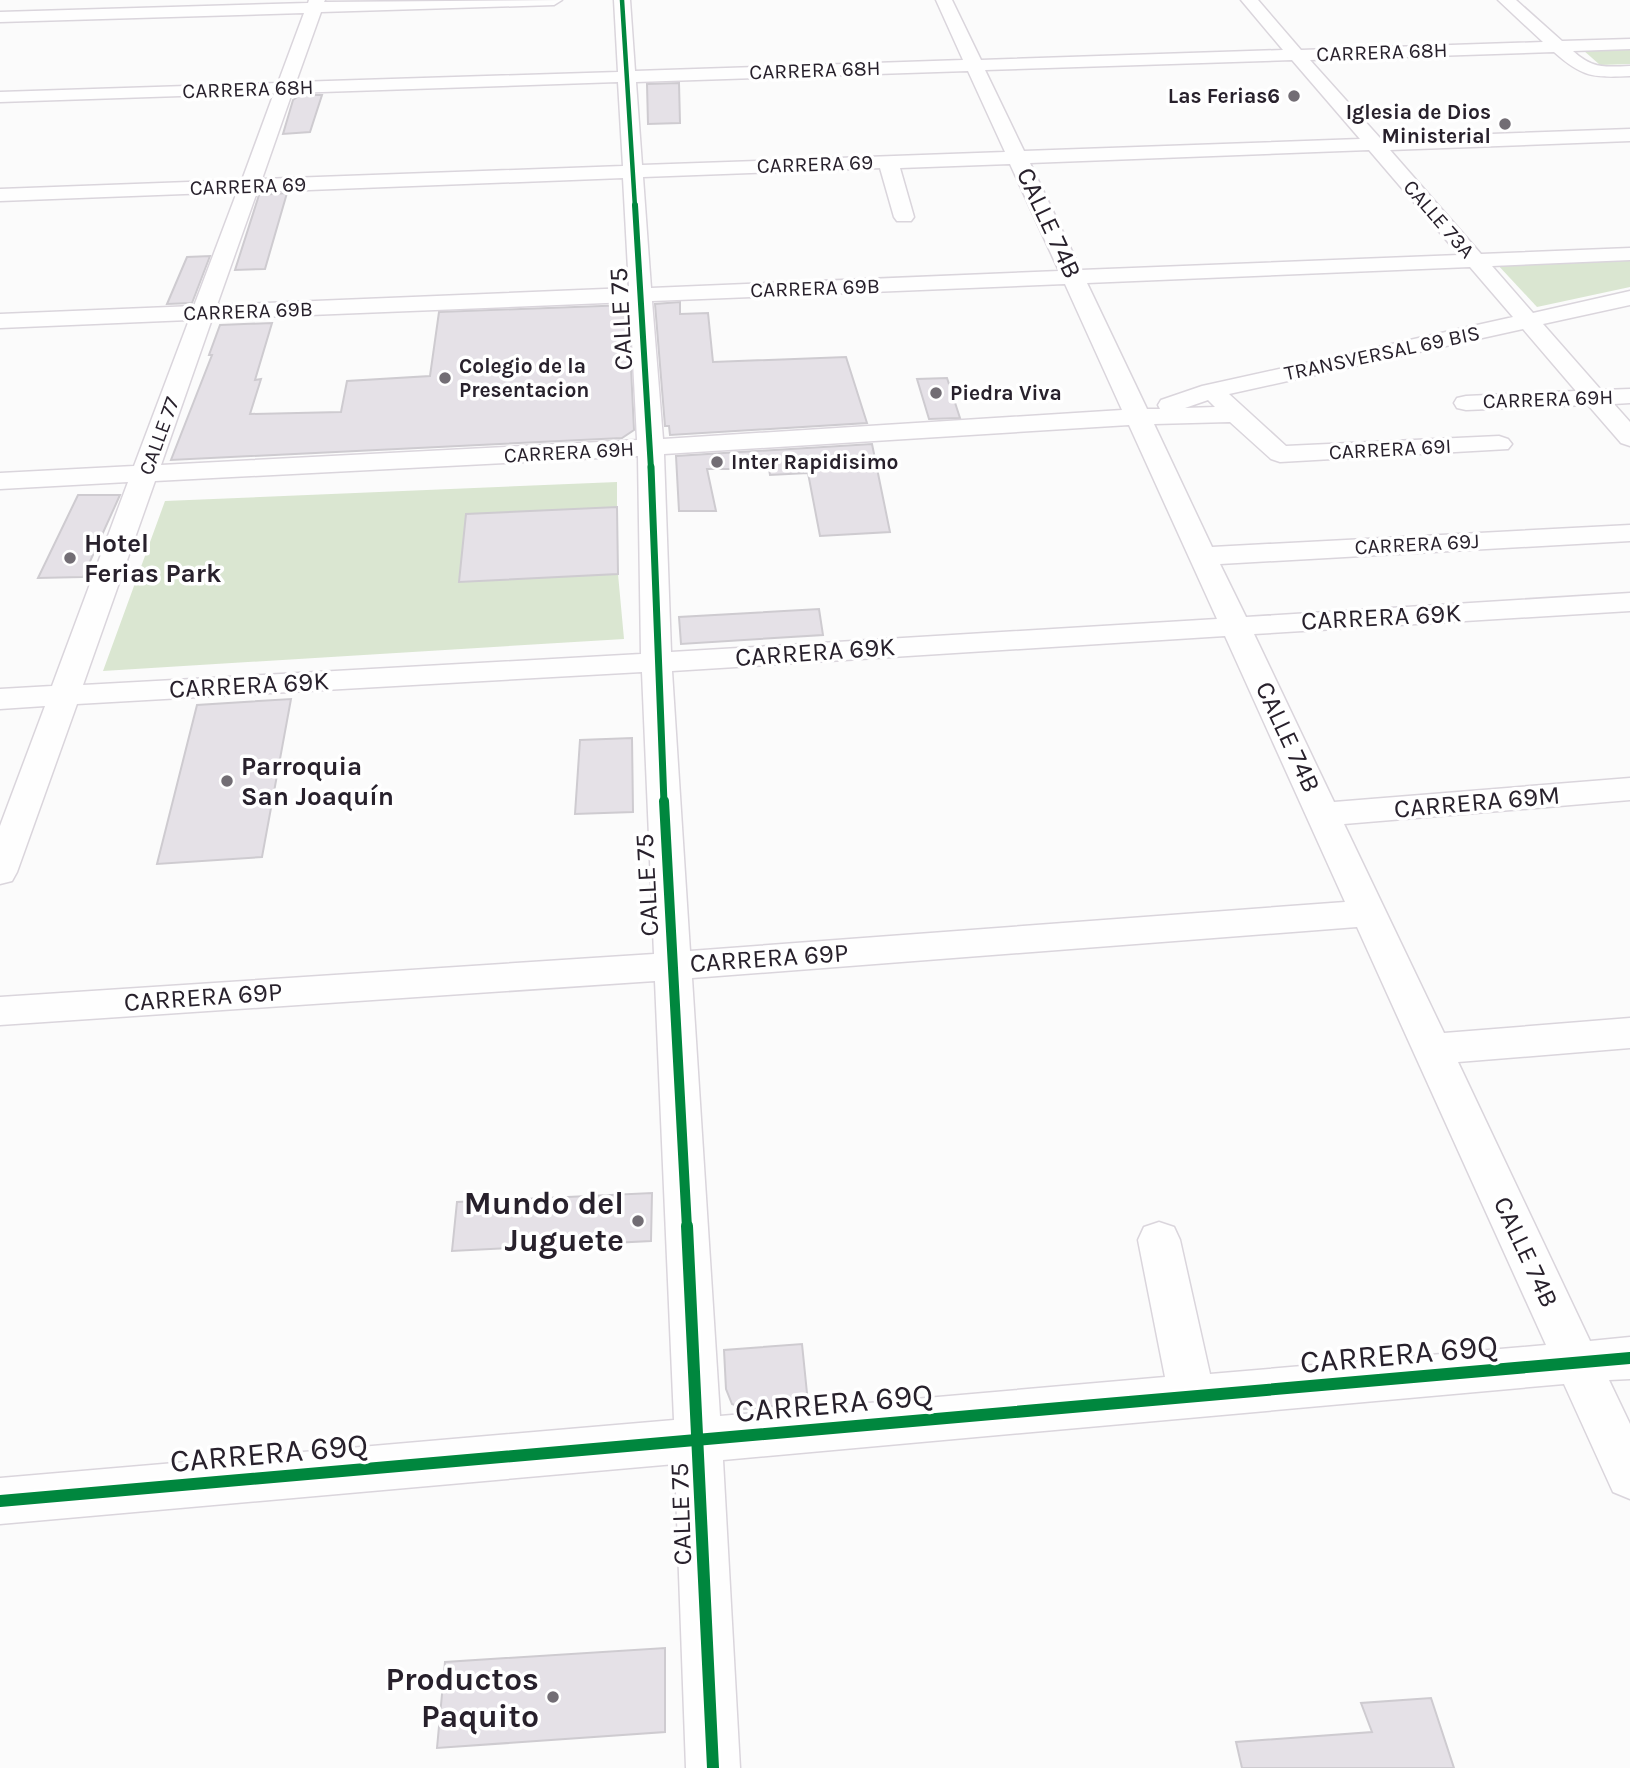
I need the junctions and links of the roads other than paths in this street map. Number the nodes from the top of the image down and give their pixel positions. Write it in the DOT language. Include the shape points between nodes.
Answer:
graph roads {
  1 [pos="554,0"];
  2 [pos="622,0"];
  3 [pos="944,0"];
  4 [pos="1249,0"];
  5 [pos="1506,0"];
  6 [pos="316,4"];
  7 [pos="0,17"];
  8 [pos="1630,44"];
  9 [pos="1556,46"];
  10 [pos="1296,55"];
  11 [pos="974,65"];
  12 [pos="1630,71"];
  13 [pos="628,76"];
  14 [pos="285,87"];
  15 [pos="0,97"];
  16 [pos="1630,135"];
  17 [pos="1374,144"];
  18 [pos="1018,157"];
  19 [pos="888,162"];
  20 [pos="633,171"];
  21 [pos="250,186"];
  22 [pos="0,195"];
  23 [pos="904,216"];
  24 [pos="1630,254"];
  25 [pos="1475,261"];
  26 [pos="1074,277"];
  27 [pos="640,295"];
  28 [pos="1630,298"];
  29 [pos="204,313"];
  30 [pos="0,321"];
  31 [pos="1528,321"];
  32 [pos="1211,391"];
  33 [pos="1630,396"];
  34 [pos="1594,397"];
  35 [pos="1236,414"];
  36 [pos="1137,417"];
  37 [pos="1630,438"];
  38 [pos="1499,443"];
  39 [pos="650,448"];
  40 [pos="146,474"];
  41 [pos="0,481"];
  42 [pos="1630,533"];
  43 [pos="1204,556"];
  44 [pos="1630,602"];
  45 [pos="1237,626"];
  46 [pos="656,663"];
  47 [pos="66,695"];
  48 [pos="0,699"];
  49 [pos="1630,789"];
  50 [pos="1324,814"];
  51 [pos="0,872"];
  52 [pos="1370,913"];
  53 [pos="673,965"];
  54 [pos="0,1011"];
  55 [pos="1630,1033"];
  56 [pos="1433,1049"];
  57 [pos="1159,1240"];
  58 [pos="1630,1358"];
  59 [pos="1578,1363"];
  60 [pos="1192,1397"];
  61 [pos="698,1439"];
  62 [pos="1630,1476"];
  63 [pos="0,1501"];
  64 [pos="713,1768"];
  1 -- 6 [label="street"];
  2 -- 13 [label="street, CALLE 75"];
  3 -- 11 [label="street, CALLE 74B"];
  4 -- 10 [label="street, CALLE 73A"];
  5 -- 9 [label="street"];
  6 -- 7 [label="street"];
  6 -- 14 [label="street, CALLE 77"];
  8 -- 9 [label="street, CARRERA 68H"];
  9 -- 10 [label="street, CARRERA 68H"];
  9 -- 12 [label="street" via="1588,70"];
  10 -- 11 [label="street, CARRERA 68H"];
  10 -- 17 [label="street, CALLE 73A"];
  11 -- 13 [label="street, CARRERA 68H"];
  11 -- 18 [label="street, CALLE 74B"];
  13 -- 14 [label="street, CARRERA 68H"];
  13 -- 20 [label="street, CALLE 75"];
  14 -- 15 [label="street, CARRERA 68H"];
  14 -- 21 [label="street, CALLE 77"];
  16 -- 17 [label="street, CARRERA 69"];
  17 -- 18 [label="street, CARRERA 69"];
  17 -- 25 [label="street, CALLE 73A"];
  18 -- 19 [label="street, CARRERA 69"];
  18 -- 26 [label="street, CALLE 74B"];
  19 -- 20 [label="street, CARRERA 69"];
  19 -- 23 [label="street"];
  20 -- 21 [label="street, CARRERA 69"];
  20 -- 27 [label="street, CALLE 75"];
  21 -- 22 [label="street, CARRERA 69"];
  21 -- 29 [label="street, CALLE 77"];
  24 -- 25 [label="street, CARRERA 69B"];
  25 -- 26 [label="street, CARRERA 69B"];
  25 -- 31 [label="street, CALLE 73A"];
  26 -- 27 [label="street, CARRERA 69B"];
  26 -- 36 [label="street, CALLE 74B"];
  27 -- 29 [label="street, CARRERA 69B"];
  27 -- 39 [label="street, CALLE 75"];
  28 -- 31 [label="street, TRANSVERSAL 69 BIS"];
  29 -- 30 [label="street, CARRERA 69B"];
  29 -- 40 [label="street, CALLE 77"];
  31 -- 32 [label="street, TRANSVERSAL 69 BIS"];
  31 -- 34 [label="street, CALLE 73A"];
  32 -- 35 [label="street"];
  32 -- 36 [label="street, TRANSVERSAL 69 BIS"];
  33 -- 34 [label="street, CARRERA 69H"];
  34 -- 37 [label="street, CALLE 73A"];
  34 -- 38 [label="street, CARRERA 69H" via="1466,403"];
  35 -- 36 [label="street"];
  35 -- 38 [label="street, CARRERA 69I" via="1280,454"];
  36 -- 39 [label="street, CARRERA 69H"];
  36 -- 43 [label="street, CALLE 74B"];
  39 -- 40 [label="street, CARRERA 69H"];
  39 -- 46 [label="street, CALLE 75"];
  40 -- 41 [label="street, CARRERA 69H"];
  40 -- 47 [label="street, CALLE 77"];
  42 -- 43 [label="street, CARRERA 69J"];
  43 -- 45 [label="street, CALLE 74B"];
  44 -- 45 [label="street, CARRERA 69K"];
  45 -- 46 [label="street, CARRERA 69K"];
  45 -- 50 [label="street, CALLE 74B"];
  46 -- 47 [label="street, CARRERA 69K"];
  46 -- 53 [label="street, CALLE 75"];
  47 -- 48 [label="street, CARRERA 69K"];
  47 -- 51 [label="street, CALLE 77"];
  49 -- 50 [label="street, CARRERA 69M"];
  50 -- 52 [label="street, CALLE 74B"];
  52 -- 53 [label="street, CARRERA 69P"];
  52 -- 56 [label="street, CALLE 74B"];
  53 -- 54 [label="street, CARRERA 69P"];
  53 -- 61 [label="street, CALLE 75"];
  55 -- 56 [label="street"];
  56 -- 59 [label="street, CALLE 74B"];
  57 -- 60 [label="street"];
  58 -- 59 [label="street, CARRERA 69Q"];
  59 -- 60 [label="street, CARRERA 69Q"];
  59 -- 62 [label="street, CALLE 74B"];
  60 -- 61 [label="street, CARRERA 69Q"];
  61 -- 63 [label="street, CARRERA 69Q"];
  61 -- 64 [label="street, CALLE 75"];
}
